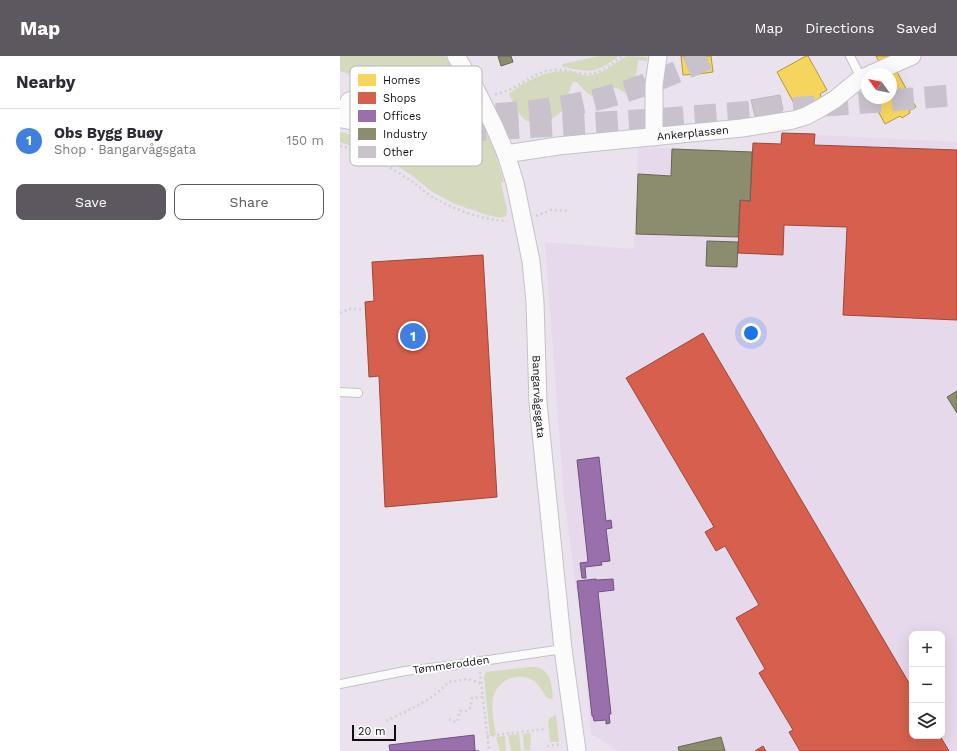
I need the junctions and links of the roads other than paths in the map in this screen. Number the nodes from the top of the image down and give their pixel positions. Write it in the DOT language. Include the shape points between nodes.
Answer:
graph roads {
  1 [pos="456,56"];
  2 [pos="658,56"];
  3 [pos="850,56"];
  4 [pos="912,56"];
  5 [pos="462,66"];
  6 [pos="884,68"];
  7 [pos="861,70"];
  8 [pos="861,80"];
  9 [pos="340,92"];
  10 [pos="350,96"];
  11 [pos="482,100"];
  12 [pos="340,101"];
  13 [pos="350,103"];
  14 [pos="340,116"];
  15 [pos="350,118"];
  16 [pos="654,137"];
  17 [pos="506,154"];
  18 [pos="340,392"];
  19 [pos="358,393"];
  20 [pos="563,649"];
  21 [pos="340,684"];
  22 [pos="577,751"];
  1 -- 5 [label="street, Bangarvågsgata"];
  2 -- 16 [label="street" via="654,85"];
  3 -- 7 [label="lane"];
  4 -- 6 [label="street, Ankerplassen"];
  8 -- 16 [label="street, Ankerplassen" via="824,106 793,120"];
  9 -- 10 [label="highway"];
  11 -- 17 [label="street, Bangarvågsgata"];
  12 -- 13 [label="highway"];
  14 -- 15 [label="highway"];
  16 -- 17 [label="street, Ankerplassen" via="558,146"];
  17 -- 20 [label="street, Bangarvågsgata" via="515,183 531,261 538,403"];
  18 -- 19 [label="lane"];
  20 -- 21 [label="lane, Tømmerodden"];
  20 -- 22 [label="street, Bangarvågsgata"];
}
